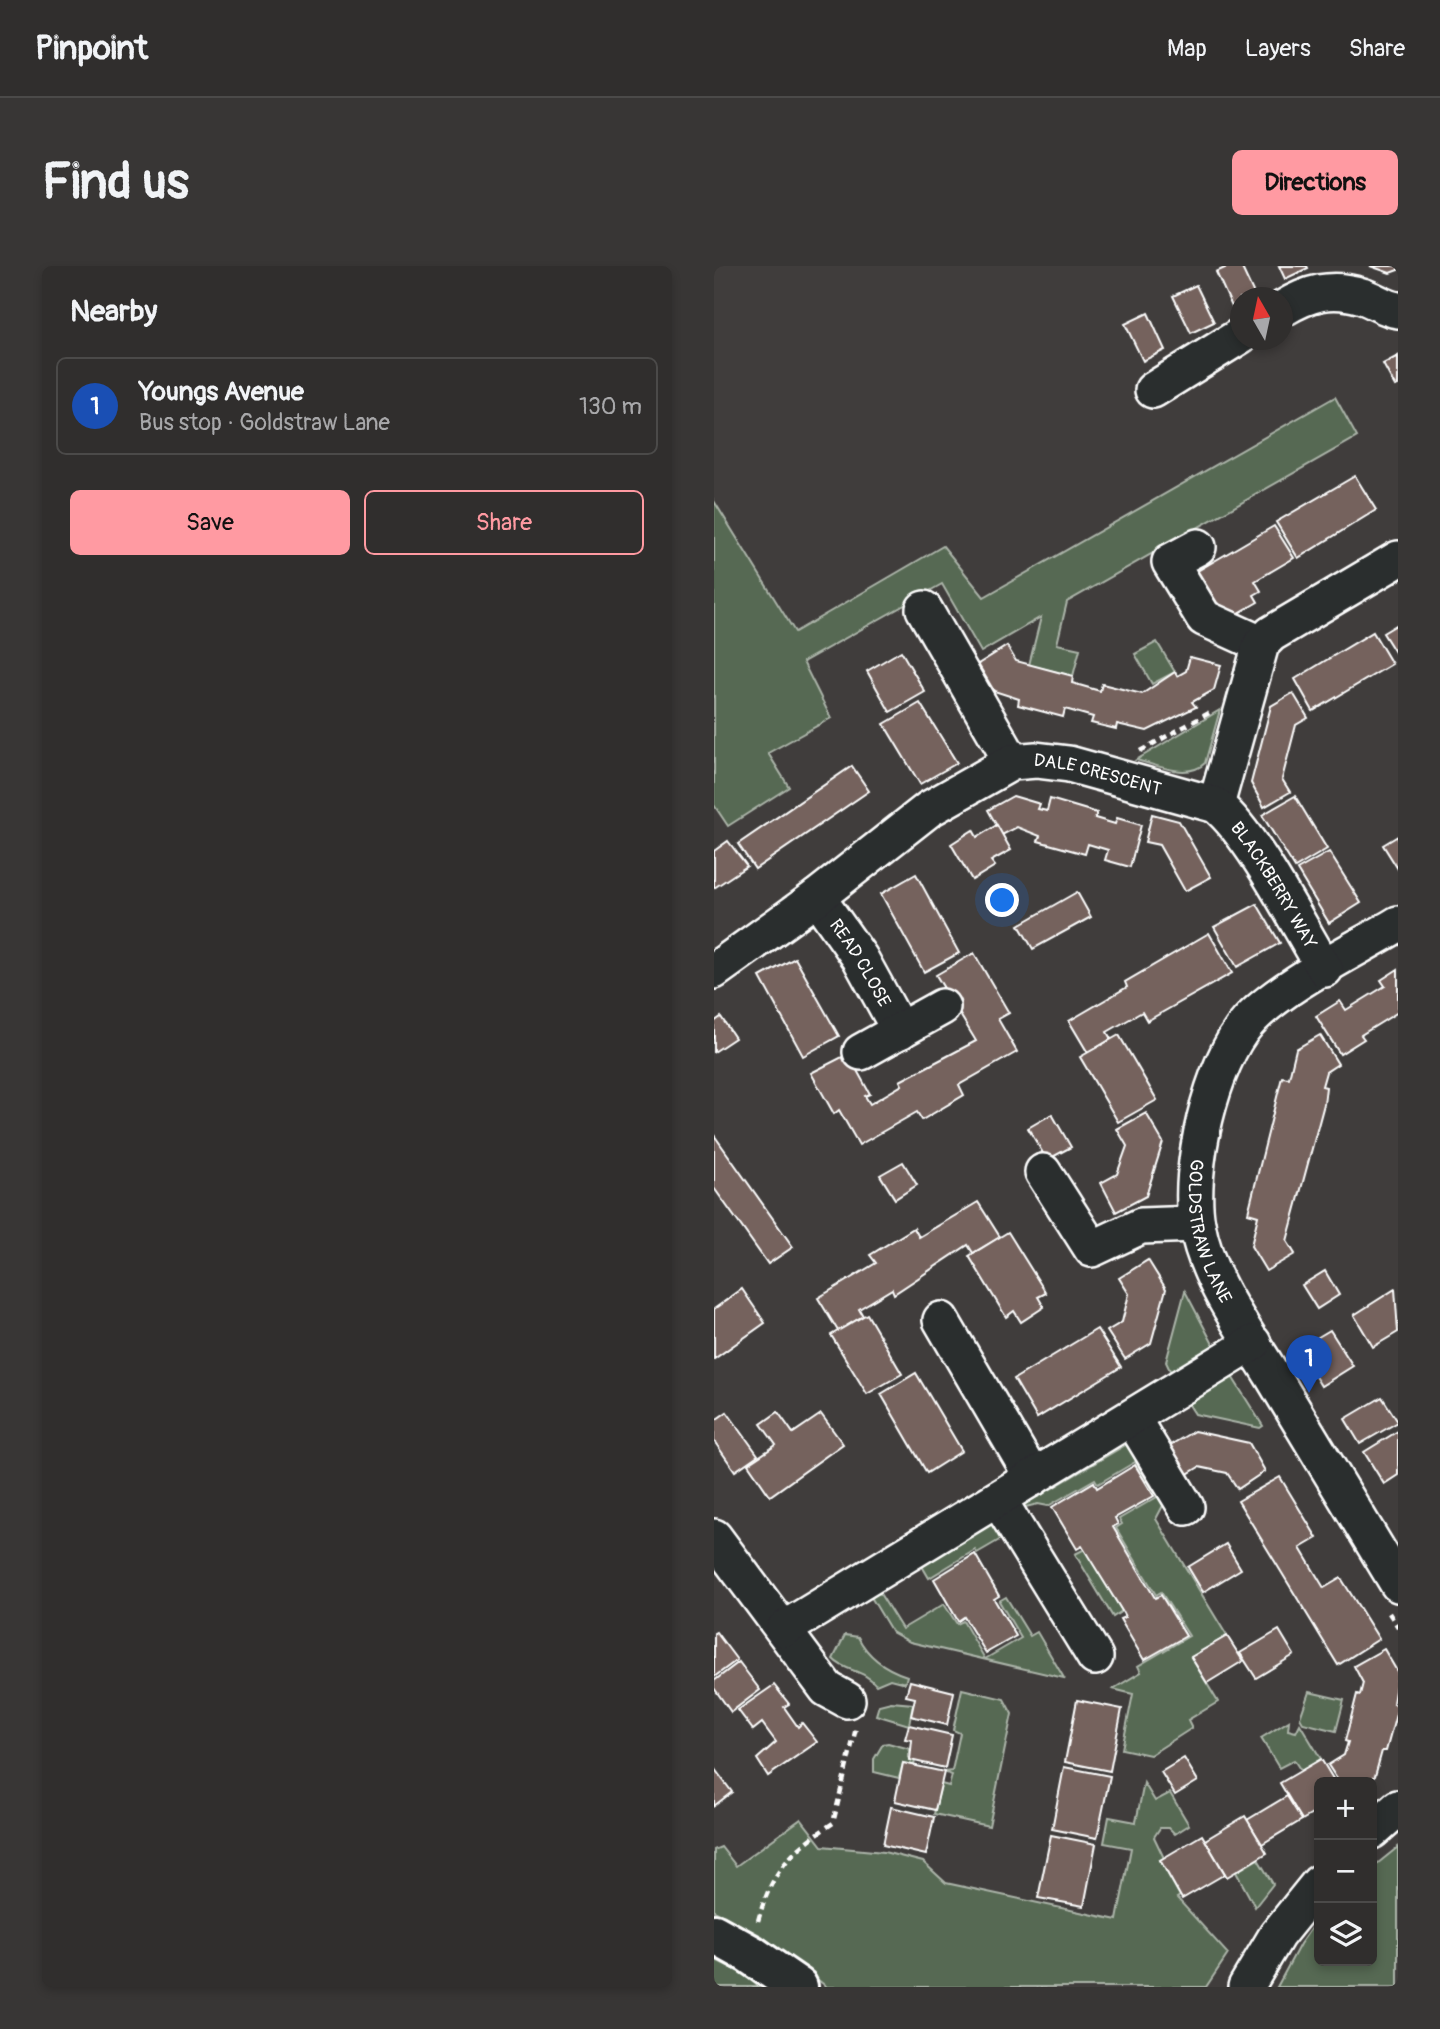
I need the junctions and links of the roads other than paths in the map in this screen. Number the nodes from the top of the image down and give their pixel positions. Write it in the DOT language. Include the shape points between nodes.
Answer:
graph roads {
  1 [pos="1293,304"];
  2 [pos="1398,310"];
  3 [pos="1230,342"];
  4 [pos="1153,390"];
  5 [pos="1198,547"];
  6 [pos="1398,559"];
  7 [pos="924,609"];
  8 [pos="1261,644"];
  9 [pos="1012,762"];
  10 [pos="1216,805"];
  11 [pos="817,897"];
  12 [pos="1398,924"];
  13 [pos="1325,969"];
  14 [pos="714,971"];
  15 [pos="942,1007"];
  16 [pos="900,1031"];
  17 [pos="861,1052"];
  18 [pos="1043,1172"];
  19 [pos="1197,1224"];
  20 [pos="941,1319"];
  21 [pos="1253,1343"];
  22 [pos="1132,1418"];
  23 [pos="1033,1478"];
  24 [pos="998,1499"];
  25 [pos="1186,1507"];
  26 [pos="714,1537"];
  27 [pos="1391,1594"];
  28 [pos="784,1629"];
  29 [pos="1095,1657"];
  30 [pos="848,1700"];
  31 [pos="1398,1808"];
  32 [pos="1377,1827"];
  33 [pos="1314,1889"];
  34 [pos="714,1934"];
  35 [pos="798,1987"];
  36 [pos="1246,1987"];
  1 -- 2 [label="street" via="1322,290 1364,296"];
  3 -- 4 [label="street"];
  5 -- 8 [label="street" via="1170,562 1203,618"];
  6 -- 8 [label="street"];
  7 -- 9 [label="street"];
  8 -- 10 [label="street"];
  9 -- 10 [label="street, DALE CRESCENT" via="1069,764"];
  9 -- 11 [label="street, DALE CRESCENT" via="929,809"];
  10 -- 13 [label="street, BLACKBERRY WAY" via="1244,837"];
  11 -- 14 [label="street, DALE CRESCENT"];
  11 -- 16 [label="street, READ CLOSE" via="860,958"];
  12 -- 13 [label="street, GOLDSTRAW LANE"];
  13 -- 19 [label="street, GOLDSTRAW LANE" via="1271,1000 1246,1024 1227,1057 1198,1151"];
  15 -- 16 [label="street"];
  16 -- 17 [label="street"];
  18 -- 19 [label="street" via="1092,1250 1141,1226"];
  19 -- 21 [label="street, GOLDSTRAW LANE" via="1218,1282"];
  20 -- 23 [label="street"];
  21 -- 22 [label="street"];
  21 -- 27 [label="street, GOLDSTRAW LANE"];
  22 -- 23 [label="street"];
  22 -- 25 [label="street"];
  23 -- 24 [label="street"];
  24 -- 28 [label="street"];
  24 -- 29 [label="street"];
  26 -- 28 [label="street"];
  28 -- 30 [label="street" via="827,1689"];
  31 -- 32 [label="street"];
  33 -- 36 [label="street" via="1277,1936"];
  34 -- 35 [label="highway"];
}
